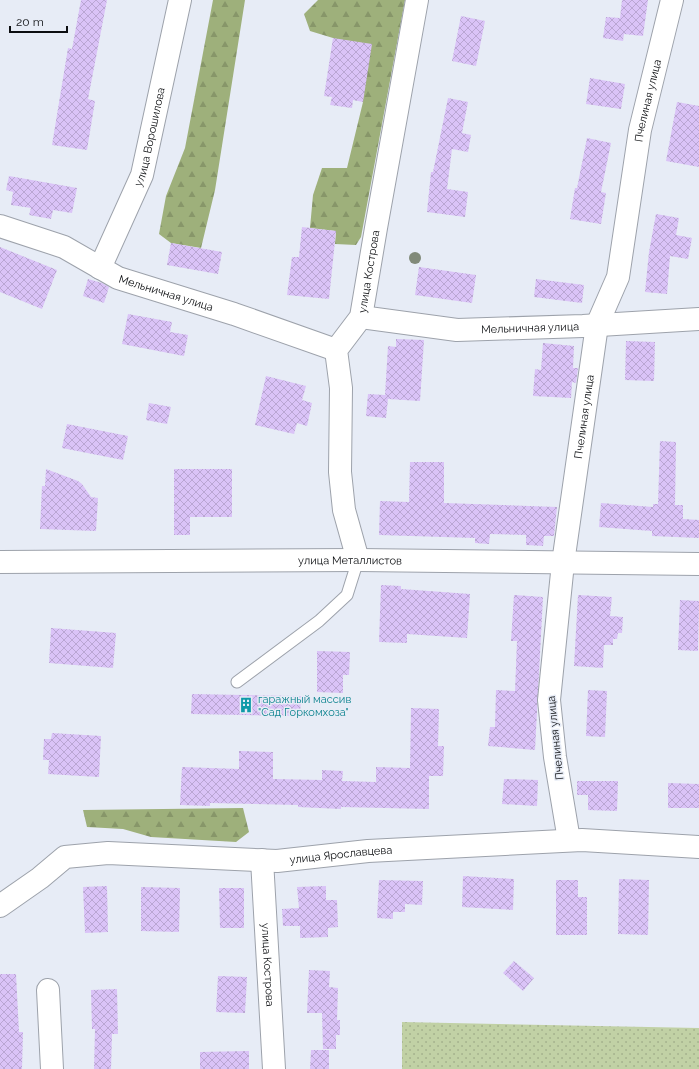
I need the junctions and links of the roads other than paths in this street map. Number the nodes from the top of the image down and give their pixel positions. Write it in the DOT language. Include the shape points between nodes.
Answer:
graph roads {
  1 [pos="180,0"];
  2 [pos="417,0"];
  3 [pos="672,0"];
  4 [pos="0,226"];
  5 [pos="100,268"];
  6 [pos="361,317"];
  7 [pos="699,319"];
  8 [pos="597,325"];
  9 [pos="336,350"];
  10 [pos="358,560"];
  11 [pos="0,562"];
  12 [pos="563,562"];
  13 [pos="699,564"];
  14 [pos="238,682"];
  15 [pos="569,840"];
  16 [pos="699,847"];
  17 [pos="262,860"];
  18 [pos="0,906"];
  19 [pos="48,990"];
  20 [pos="52,1069"];
  21 [pos="274,1069"];
  1 -- 5 [label="street, улица Ворошилова" via="142,175"];
  2 -- 6 [label="street, улица Кострова"];
  3 -- 8 [label="street, Пчелиная улица" via="640,130 618,277"];
  4 -- 5 [label="street, Мельничная улица" via="64,246"];
  5 -- 9 [label="street, Мельничная улица" via="118,278 234,314"];
  6 -- 8 [label="street, Мельничная улица" via="457,330"];
  6 -- 9 [label="street, улица Кострова"];
  7 -- 8 [label="street, Мельничная улица"];
  8 -- 12 [label="street, Пчелиная улица"];
  9 -- 10 [label="street" via="341,388 340,472 344,510"];
  10 -- 11 [label="street, улица Металлистов"];
  10 -- 12 [label="street, улица Металлистов"];
  10 -- 14 [label="lane" via="347,595 319,621"];
  12 -- 13 [label="street, улица Металлистов"];
  12 -- 15 [label="street, Пчелиная улица" via="548,700"];
  15 -- 16 [label="street, улица Ярославцева"];
  15 -- 17 [label="street, улица Ярославцева" via="368,851 277,861"];
  17 -- 18 [label="street, улица Ярославцева" via="108,853 65,858"];
  17 -- 21 [label="street, улица Кострова"];
  19 -- 20 [label="street"];
}
